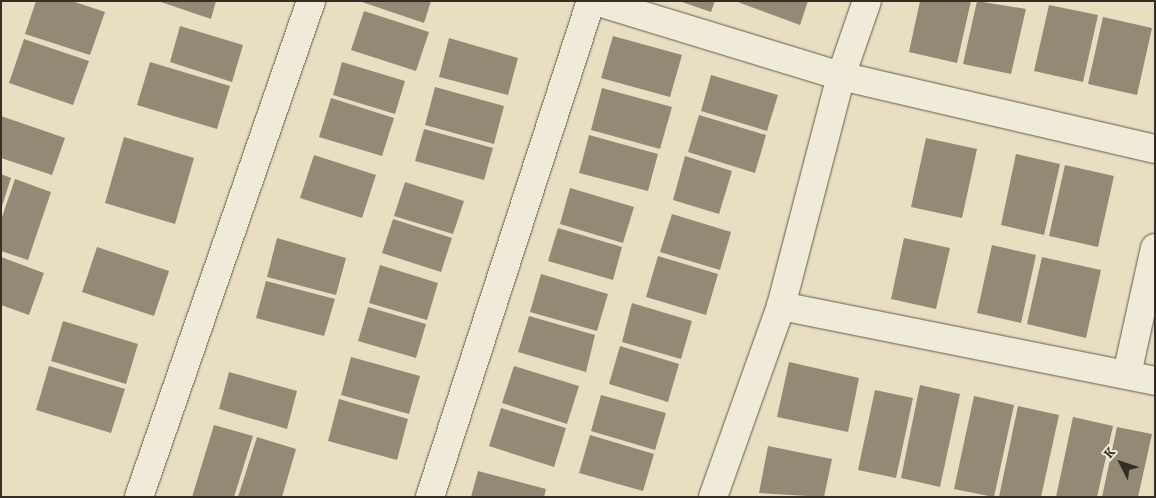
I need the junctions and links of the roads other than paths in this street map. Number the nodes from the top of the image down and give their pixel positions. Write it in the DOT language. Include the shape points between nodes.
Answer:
graph roads {
  1 [pos="312,1"];
  2 [pos="591,1"];
  3 [pos="595,1"];
  4 [pos="867,1"];
  5 [pos="841,76"];
  6 [pos="1155,149"];
  7 [pos="1155,248"];
  8 [pos="780,306"];
  9 [pos="1127,374"];
  10 [pos="1155,381"];
  11 [pos="139,497"];
  12 [pos="430,497"];
  13 [pos="713,497"];
  1 -- 11 [label="street"];
  2 -- 12 [label="street"];
  3 -- 5 [label="street"];
  4 -- 5 [label="street"];
  5 -- 6 [label="street"];
  5 -- 8 [label="street"];
  7 -- 9 [label="street"];
  8 -- 9 [label="street"];
  8 -- 13 [label="street"];
  9 -- 10 [label="street"];
}
